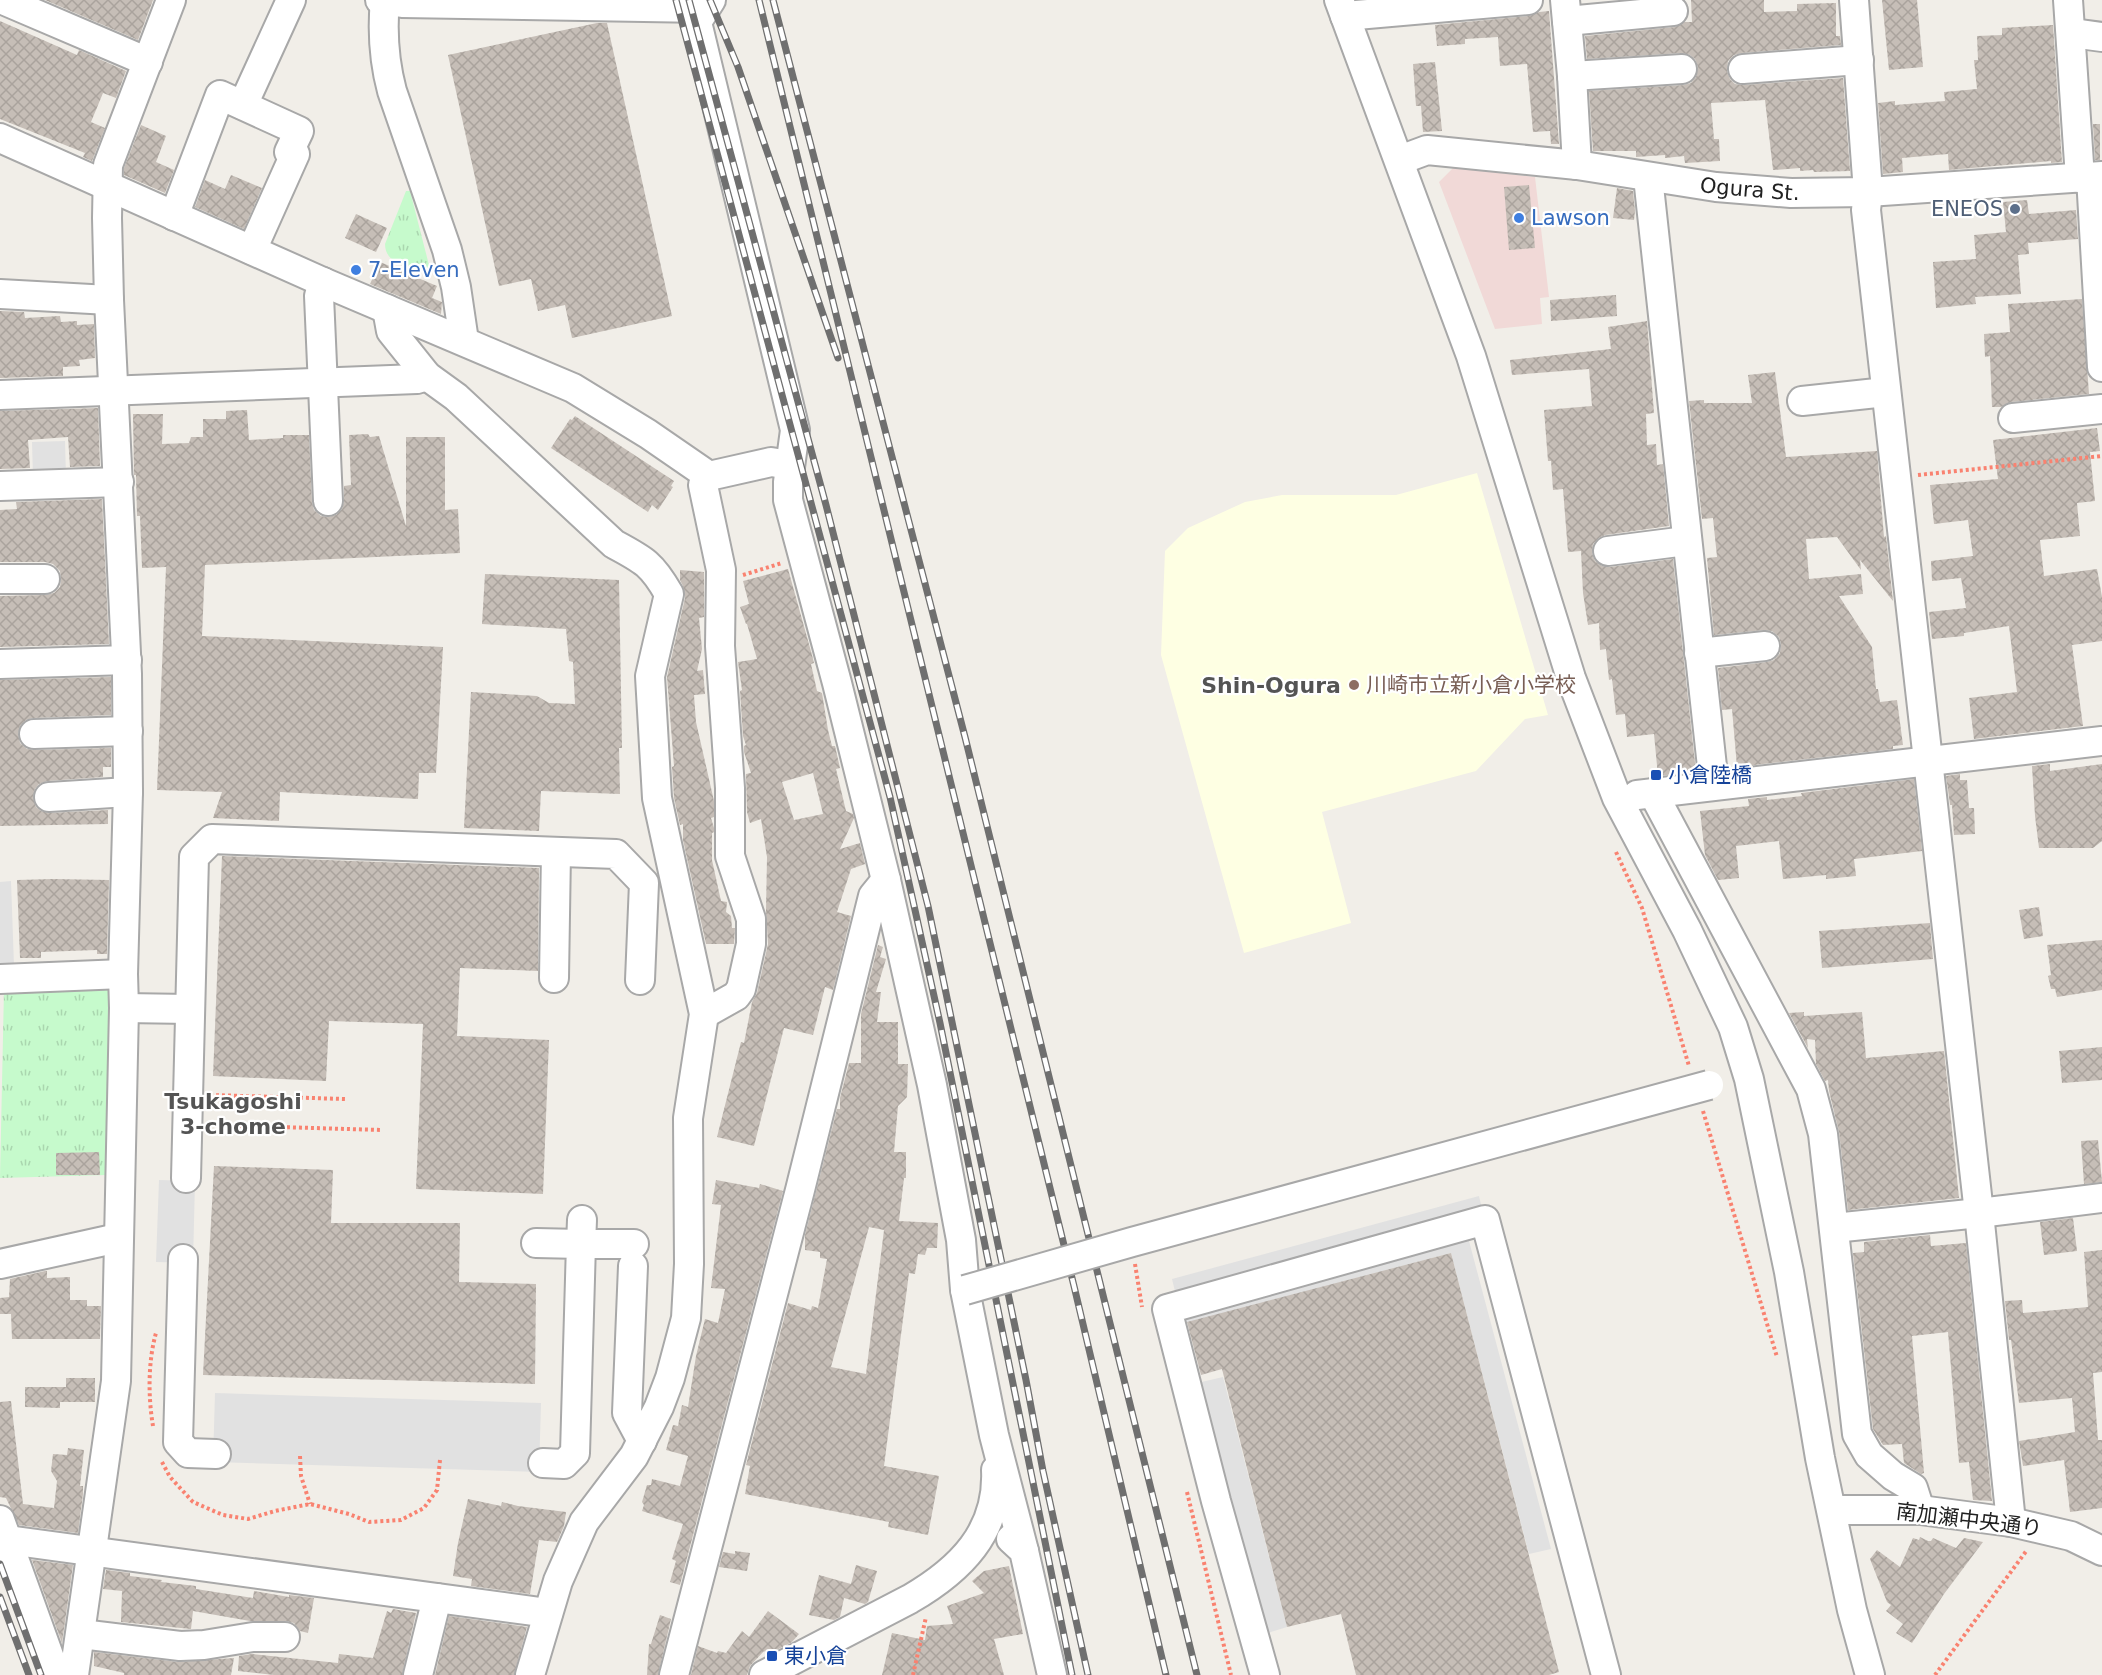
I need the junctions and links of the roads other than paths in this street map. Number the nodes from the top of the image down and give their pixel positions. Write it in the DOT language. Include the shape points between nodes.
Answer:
graph roads {
  1 [pos="3,0"];
  2 [pos="171,0"];
  3 [pos="291,0"];
  4 [pos="383,0"];
  5 [pos="1528,0"];
  6 [pos="1854,0"];
  7 [pos="2068,0"];
  8 [pos="708,4"];
  9 [pos="1342,8"];
  10 [pos="1566,10"];
  11 [pos="1673,11"];
  12 [pos="2072,33"];
  13 [pos="2102,37"];
  14 [pos="1859,60"];
  15 [pos="148,62"];
  16 [pos="1682,69"];
  17 [pos="1743,69"];
  18 [pos="1572,76"];
  19 [pos="243,105"];
  20 [pos="0,138"];
  21 [pos="1400,160"];
  22 [pos="1577,165"];
  23 [pos="1648,177"];
  24 [pos="2091,177"];
  25 [pos="107,187"];
  26 [pos="1868,192"];
  27 [pos="174,216"];
  28 [pos="252,250"];
  29 [pos="323,282"];
  30 [pos="0,294"];
  31 [pos="109,300"];
  32 [pos="387,309"];
  33 [pos="464,341"];
  34 [pos="2102,367"];
  35 [pos="427,376"];
  36 [pos="322,384"];
  37 [pos="113,390"];
  38 [pos="1886,392"];
  39 [pos="0,395"];
  40 [pos="1802,401"];
  41 [pos="2102,409"];
  42 [pos="2013,418"];
  43 [pos="790,465"];
  44 [pos="708,476"];
  45 [pos="119,482"];
  46 [pos="0,486"];
  47 [pos="328,501"];
  48 [pos="1686,541"];
  49 [pos="1608,551"];
  50 [pos="0,579"];
  51 [pos="45,579"];
  52 [pos="1765,646"];
  53 [pos="1699,653"];
  54 [pos="127,660"];
  55 [pos="0,664"];
  56 [pos="128,730"];
  57 [pos="34,734"];
  58 [pos="2102,741"];
  59 [pos="1928,761"];
  60 [pos="1714,785"];
  61 [pos="129,792"];
  62 [pos="1653,793"];
  63 [pos="49,797"];
  64 [pos="1617,798"];
  65 [pos="556,852"];
  66 [pos="886,880"];
  67 [pos="123,974"];
  68 [pos="554,978"];
  69 [pos="0,979"];
  70 [pos="640,980"];
  71 [pos="124,1008"];
  72 [pos="190,1010"];
  73 [pos="704,1014"];
  74 [pos="1749,1079"];
  75 [pos="186,1178"];
  76 [pos="2102,1198"];
  77 [pos="1979,1214"];
  78 [pos="1834,1227"];
  79 [pos="581,1232"];
  80 [pos="118,1238"];
  81 [pos="536,1243"];
  82 [pos="183,1259"];
  83 [pos="0,1264"];
  84 [pos="965,1290"];
  85 [pos="994,1435"];
  86 [pos="642,1441"];
  87 [pos="216,1454"];
  88 [pos="543,1463"];
  89 [pos="1832,1510"];
  90 [pos="1920,1510"];
  91 [pos="990,1520"];
  92 [pos="2011,1522"];
  93 [pos="4,1530"];
  94 [pos="92,1551"];
  95 [pos="1024,1551"];
  96 [pos="2102,1551"];
  97 [pos="437,1598"];
  98 [pos="548,1613"];
  99 [pos="81,1634"];
  100 [pos="285,1637"];
  101 [pos="56,1675"];
  102 [pos="74,1675"];
  103 [pos="418,1675"];
  104 [pos="530,1675"];
  105 [pos="674,1675"];
  106 [pos="764,1675"];
  107 [pos="1052,1675"];
  108 [pos="1265,1675"];
  109 [pos="1606,1675"];
  110 [pos="1870,1675"];
  1 -- 15 [label="street"];
  2 -- 15 [label="street"];
  3 -- 19 [label="street"];
  4 -- 8 [label="street" via="413,4"];
  4 -- 33 [label="street" via="386,70 447,250"];
  5 -- 9 [label="street"];
  6 -- 14 [label="street"];
  7 -- 12 [label="street"];
  8 -- 43 [label="street" via="697,22 793,417 795,438"];
  9 -- 21 [label="street"];
  10 -- 11 [label="street"];
  10 -- 18 [label="street"];
  12 -- 13 [label="street"];
  12 -- 24 [label="street"];
  14 -- 17 [label="street"];
  14 -- 26 [label="street"];
  15 -- 25 [label="street" via="108,165"];
  16 -- 18 [label="street"];
  18 -- 22 [label="street"];
  19 -- 27 [label="street" via="220,95"];
  19 -- 28 [label="street" via="299,131 289,152 295,154"];
  20 -- 25 [label="street"];
  21 -- 22 [label="street, Ogura St." via="1427,150"];
  21 -- 64 [label="street" via="1471,356 1571,678"];
  22 -- 23 [label="street, Ogura St."];
  23 -- 26 [label="street, Ogura St." via="1791,193"];
  23 -- 48 [label="street"];
  24 -- 26 [label="street, Ogura St."];
  24 -- 34 [label="street"];
  25 -- 27 [label="street"];
  25 -- 31 [label="street"];
  26 -- 38 [label="street" via="1866,210"];
  27 -- 28 [label="street"];
  28 -- 29 [label="street"];
  29 -- 32 [label="street"];
  29 -- 36 [label="street" via="319,296"];
  30 -- 31 [label="street"];
  31 -- 37 [label="street"];
  32 -- 33 [label="street"];
  32 -- 35 [label="street" via="392,331"];
  33 -- 44 [label="street" via="573,388"];
  35 -- 36 [label="street"];
  35 -- 73 [label="street" via="456,397 614,544 642,559 658,574 669,594 650,676 657,798"];
  36 -- 37 [label="street"];
  36 -- 47 [label="street"];
  37 -- 39 [label="street"];
  37 -- 45 [label="street"];
  38 -- 40 [label="street"];
  38 -- 59 [label="street"];
  41 -- 42 [label="street"];
  43 -- 44 [label="street" via="771,462"];
  43 -- 66 [label="street" via="788,500"];
  44 -- 73 [label="street" via="703,485 721,570 720,646 730,788 730,856 751,919 751,944 741,989 736,996"];
  45 -- 46 [label="street"];
  45 -- 54 [label="street"];
  48 -- 49 [label="street"];
  48 -- 53 [label="street"];
  50 -- 51 [label="street"];
  52 -- 53 [label="street"];
  53 -- 60 [label="street"];
  54 -- 55 [label="street"];
  54 -- 56 [label="street"];
  56 -- 57 [label="street"];
  56 -- 61 [label="street"];
  58 -- 59 [label="street"];
  59 -- 60 [label="street"];
  59 -- 77 [label="street"];
  60 -- 62 [label="street"];
  61 -- 63 [label="street"];
  61 -- 67 [label="street"];
  62 -- 64 [label="street"];
  62 -- 78 [label="street" via="1811,1089 1823,1134"];
  64 -- 74 [label="street" via="1728,1017"];
  65 -- 68 [label="street"];
  65 -- 70 [label="street" via="616,854 644,883"];
  65 -- 72 [label="street" via="212,839 194,857"];
  66 -- 84 [label="street" via="932,1085 961,1240"];
  66 -- 105 [label="street" via="873,896"];
  67 -- 69 [label="street"];
  67 -- 71 [label="street"];
  71 -- 72 [label="street"];
  71 -- 80 [label="street"];
  72 -- 75 [label="street"];
  73 -- 86 [label="street" via="688,1118 686,1318 666,1388"];
  74 -- 84 [label="street, bridge" via="1709,1085"];
  74 -- 89 [label="street"];
  76 -- 77 [label="street"];
  77 -- 78 [label="street"];
  77 -- 92 [label="street"];
  78 -- 90 [label="street" via="1857,1434 1869,1455 1913,1488"];
  79 -- 81 [label="street"];
  79 -- 86 [label="street" via="633,1255 627,1413"];
  79 -- 88 [label="street" via="574,1453 564,1464"];
  80 -- 83 [label="street"];
  80 -- 94 [label="street" via="116,1381"];
  82 -- 87 [label="street" via="178,1442 188,1453"];
  84 -- 85 [label="street"];
  85 -- 91 [label="street" via="997,1485"];
  85 -- 95 [label="street"];
  86 -- 98 [label="street" via="584,1522"];
  89 -- 90 [label="street, 南加瀬中央通り"];
  89 -- 110 [label="street"];
  90 -- 92 [label="street, 南加瀬中央通り"];
  91 -- 95 [label="street"];
  91 -- 106 [label="street" via="968,1554 928,1588"];
  92 -- 96 [label="street, 南加瀬中央通り" via="2071,1536"];
  93 -- 94 [label="street"];
  93 -- 101 [label="street"];
  94 -- 97 [label="street"];
  94 -- 99 [label="street"];
  95 -- 107 [label="street"];
  97 -- 98 [label="street"];
  97 -- 103 [label="street"];
  98 -- 104 [label="street"];
  99 -- 100 [label="street" via="180,1646"];
  99 -- 102 [label="street"];
  108 -- 109 [label="street" via="1167,1309 1485,1220"];
}
